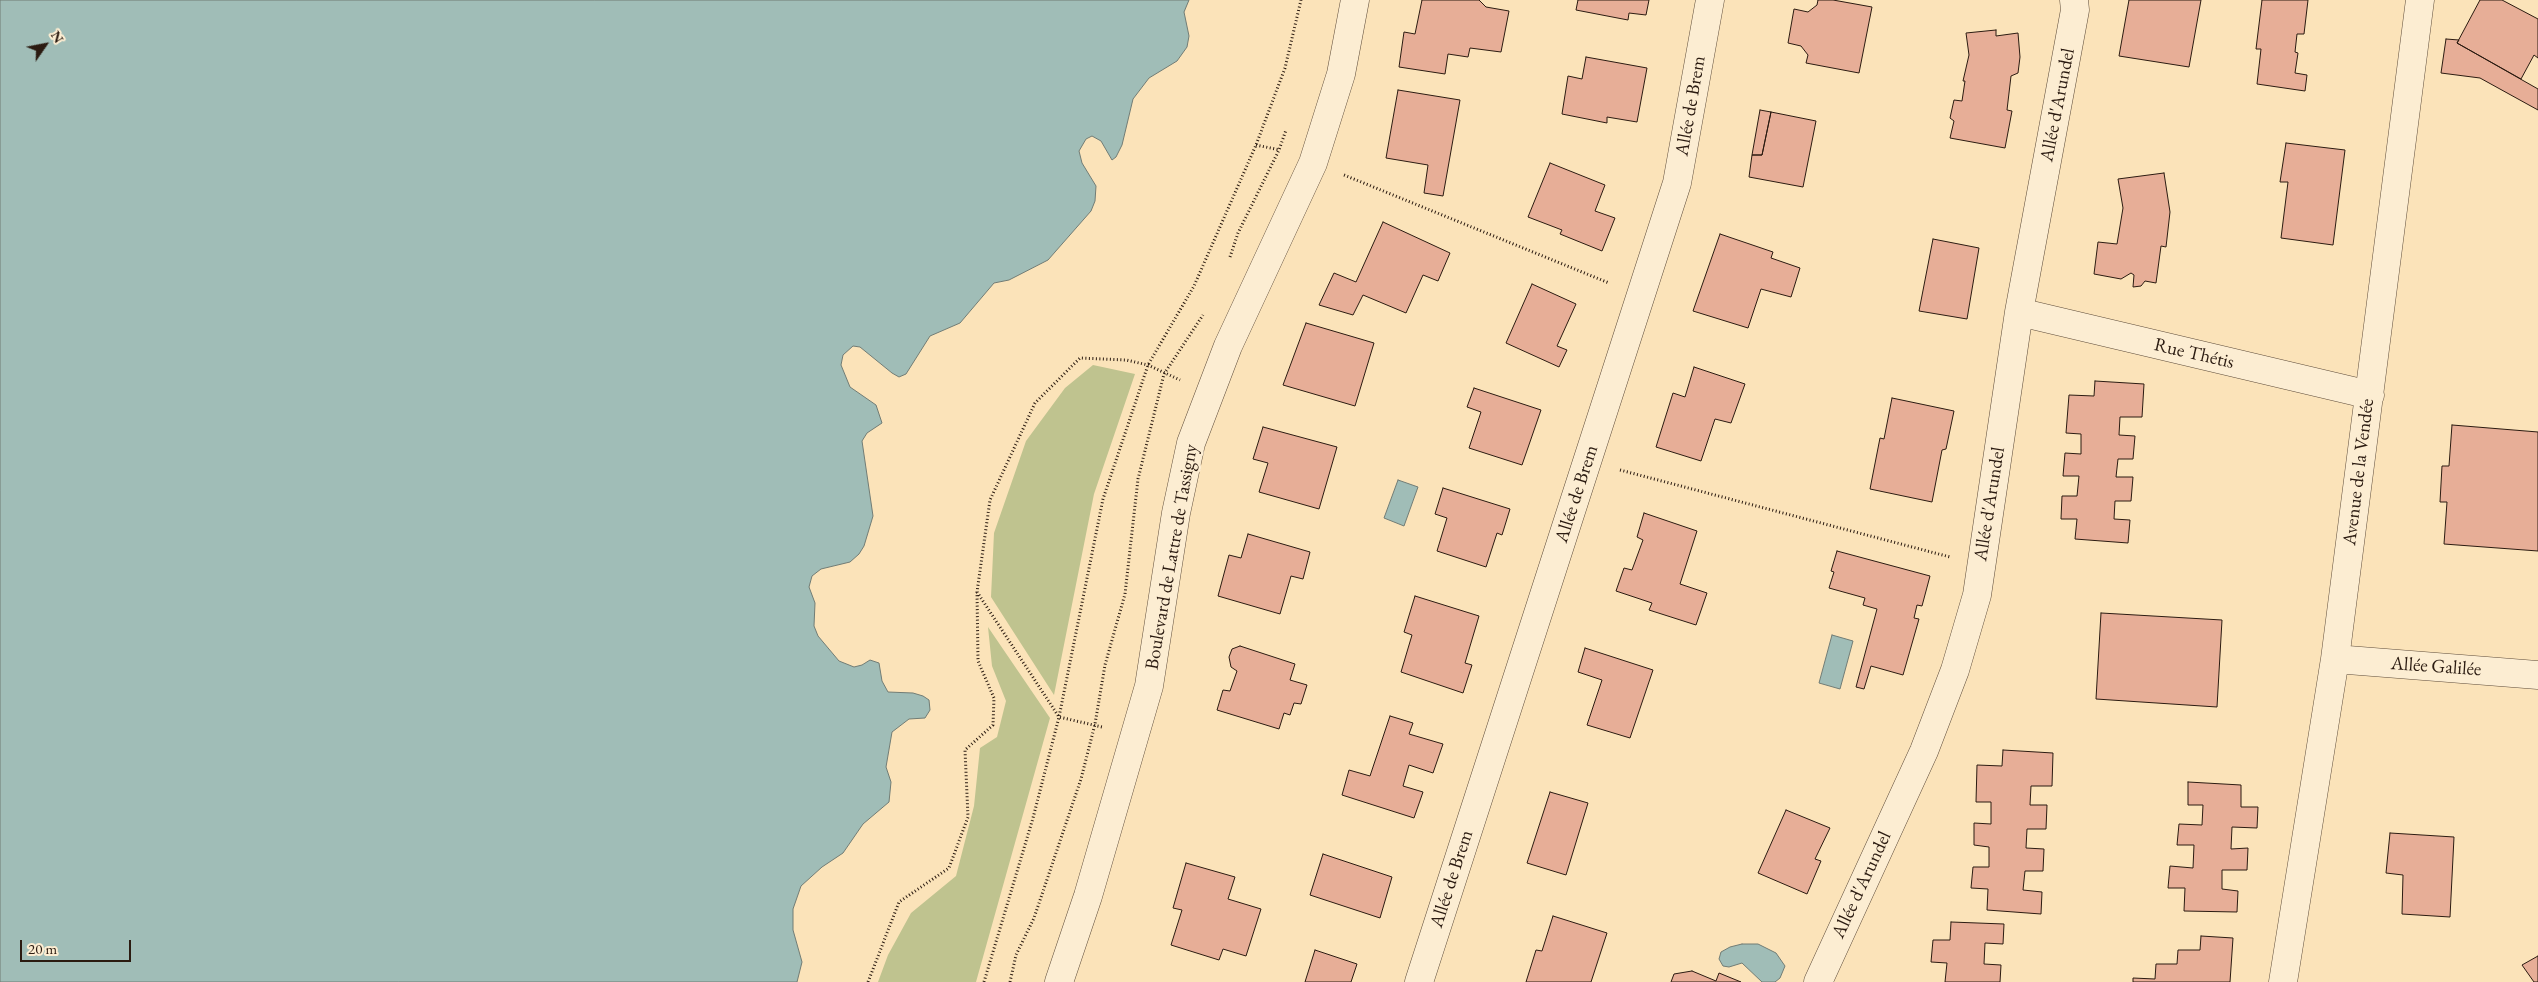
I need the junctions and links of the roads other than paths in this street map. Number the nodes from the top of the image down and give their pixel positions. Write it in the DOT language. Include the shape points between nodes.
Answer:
graph roads {
  1 [pos="1355,0"];
  2 [pos="1710,0"];
  3 [pos="2074,0"];
  4 [pos="2420,0"];
  5 [pos="2020,312"];
  6 [pos="2370,395"];
  7 [pos="2335,659"];
  8 [pos="2538,675"];
  9 [pos="1059,982"];
  10 [pos="1419,982"];
  11 [pos="1818,982"];
  12 [pos="2283,982"];
  1 -- 9 [label="street, Boulevard de Lattre de Tassigny" via="1341,74 1313,163 1208,391 1190,443 1149,686 1088,896"];
  2 -- 10 [label="street, Allée de Brem" via="1677,183"];
  3 -- 5 [label="street, Allée d'Arundel" via="2076,10"];
  4 -- 6 [label="street, Avenue de la Vendée"];
  5 -- 6 [label="street, Rue Thétis"];
  5 -- 11 [label="street, Allée d'Arundel" via="1977,595 1955,670 1924,751"];
  6 -- 7 [label="street, Avenue de la Vendée"];
  7 -- 8 [label="street, Allée Galilée"];
  7 -- 12 [label="street, Avenue de la Vendée"];
}
